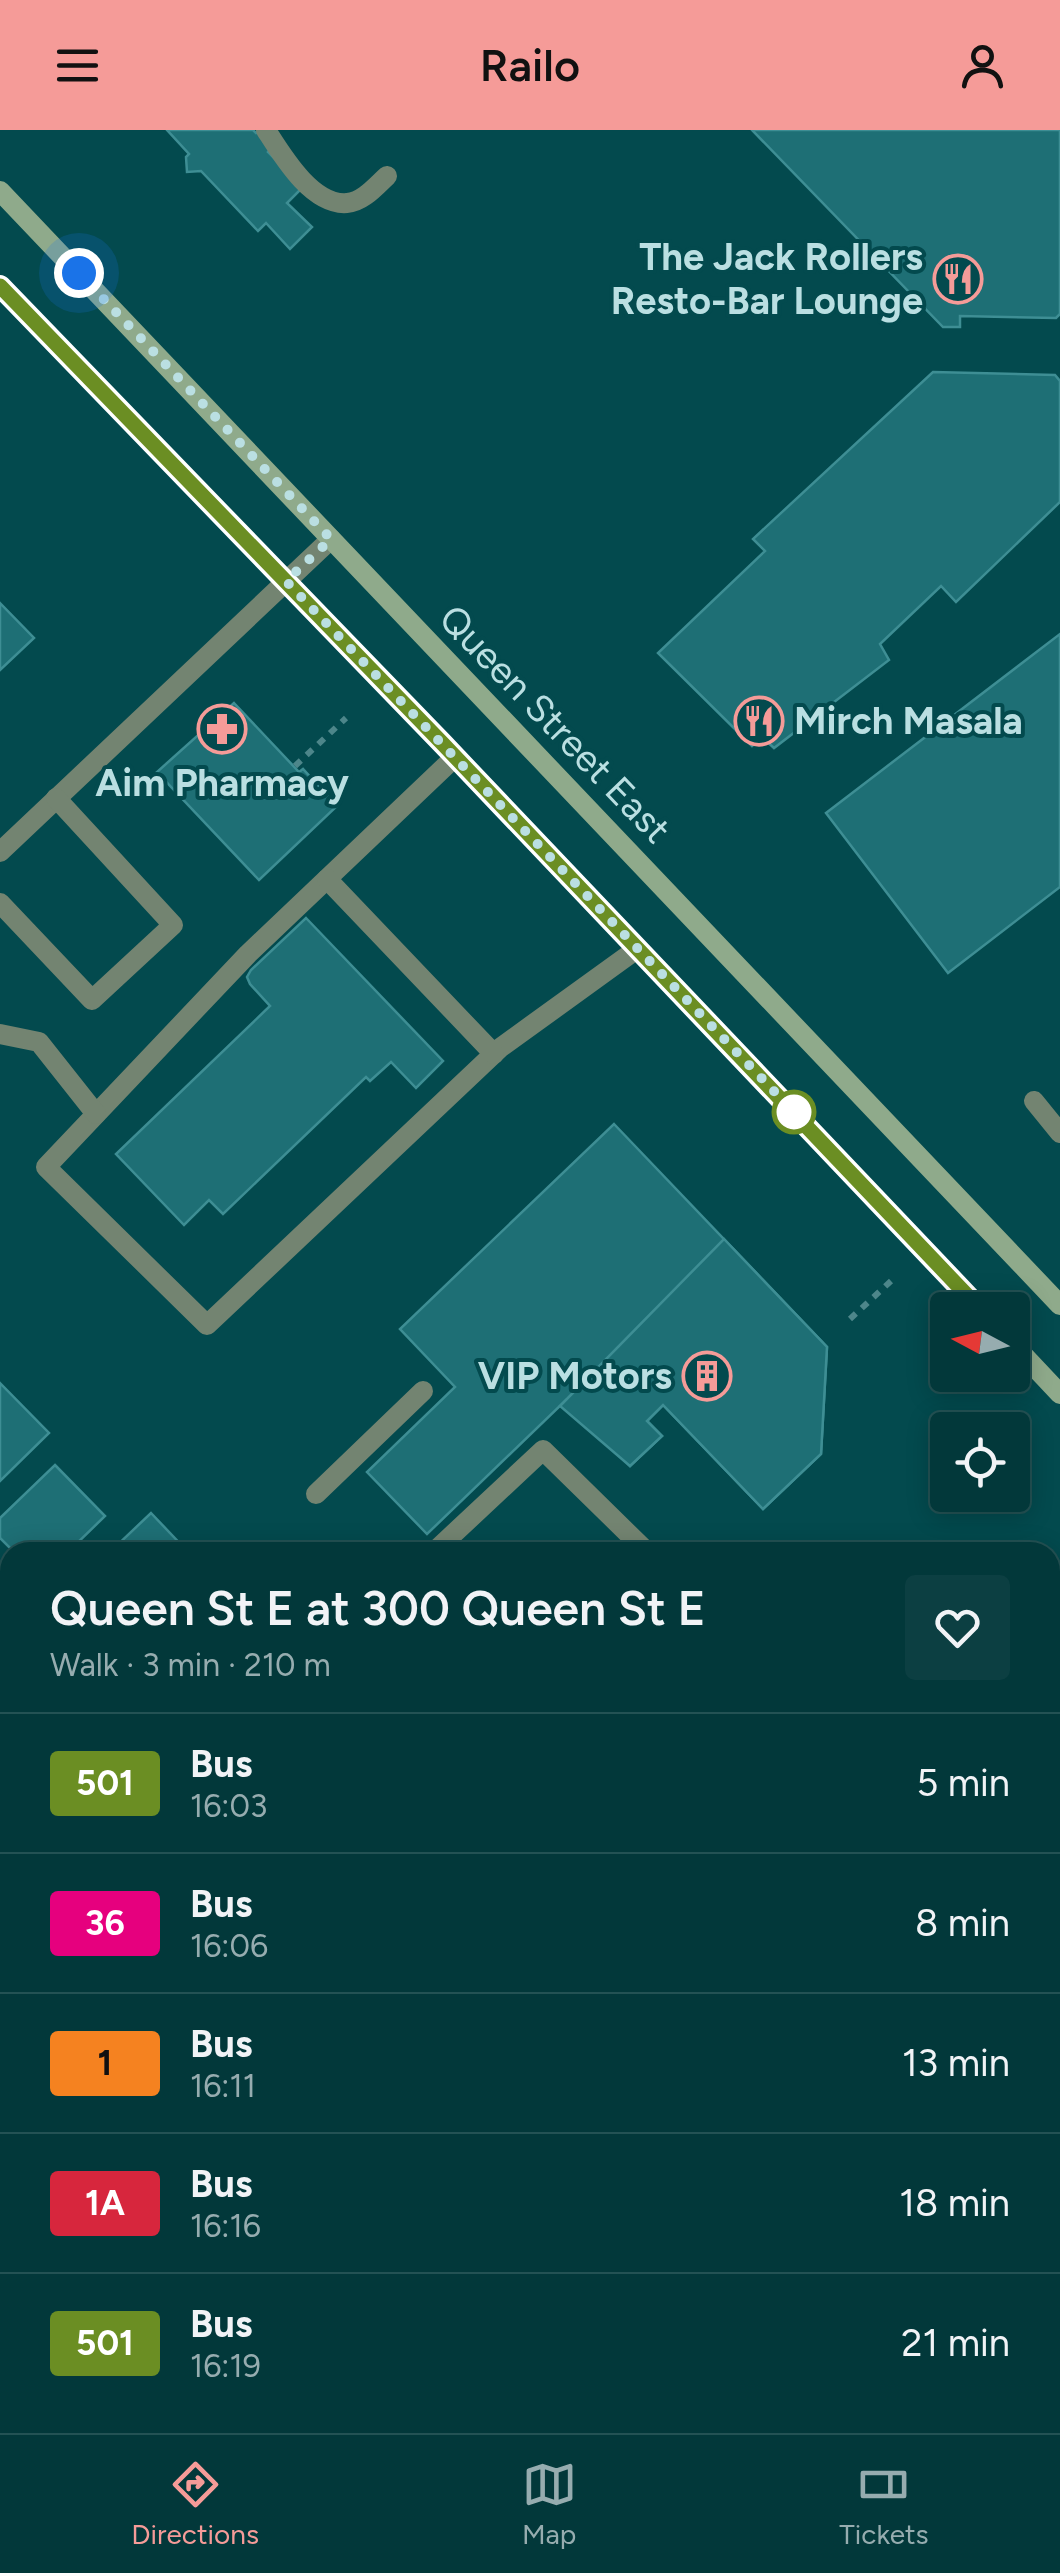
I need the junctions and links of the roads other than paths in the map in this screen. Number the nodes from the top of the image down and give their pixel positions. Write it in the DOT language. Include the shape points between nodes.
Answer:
graph roads {
  1 [pos="266,130"];
  2 [pos="387,176"];
  3 [pos="0,190"];
  4 [pos="0,286"];
  5 [pos="331,539"];
  6 [pos="286,581"];
  7 [pos="455,757"];
  8 [pos="56,798"];
  9 [pos="0,852"];
  10 [pos="327,880"];
  11 [pos="0,903"];
  12 [pos="638,949"];
  13 [pos="0,1034"];
  14 [pos="494,1054"];
  15 [pos="1034,1101"];
  16 [pos="96,1114"];
  17 [pos="1060,1133"];
  18 [pos="965,1292"];
  19 [pos="1060,1305"];
  20 [pos="1030,1362"];
  21 [pos="423,1391"];
  22 [pos="1060,1394"];
  23 [pos="316,1494"];
  24 [pos="445,1542"];
  25 [pos="637,1542"];
  1 -- 2 [label="street" via="317,194 346,204"];
  3 -- 5 [label="main road, Queen Street East"];
  4 -- 6 [label="main road"];
  5 -- 6 [label="street"];
  5 -- 19 [label="main road, Queen Street East"];
  6 -- 7 [label="main road"];
  6 -- 8 [label="street"];
  7 -- 10 [label="street"];
  7 -- 12 [label="main road"];
  8 -- 9 [label="street"];
  8 -- 11 [label="street" via="172,925 92,1000"];
  10 -- 14 [label="street"];
  10 -- 16 [label="street"];
  12 -- 14 [label="street"];
  12 -- 18 [label="main road"];
  13 -- 16 [label="street" via="39,1042"];
  14 -- 16 [label="street" via="207,1325 46,1167"];
  15 -- 17 [label="street"];
  20 -- 22 [label="main road"];
  21 -- 23 [label="street"];
  24 -- 25 [label="street" via="542,1450"];
}
